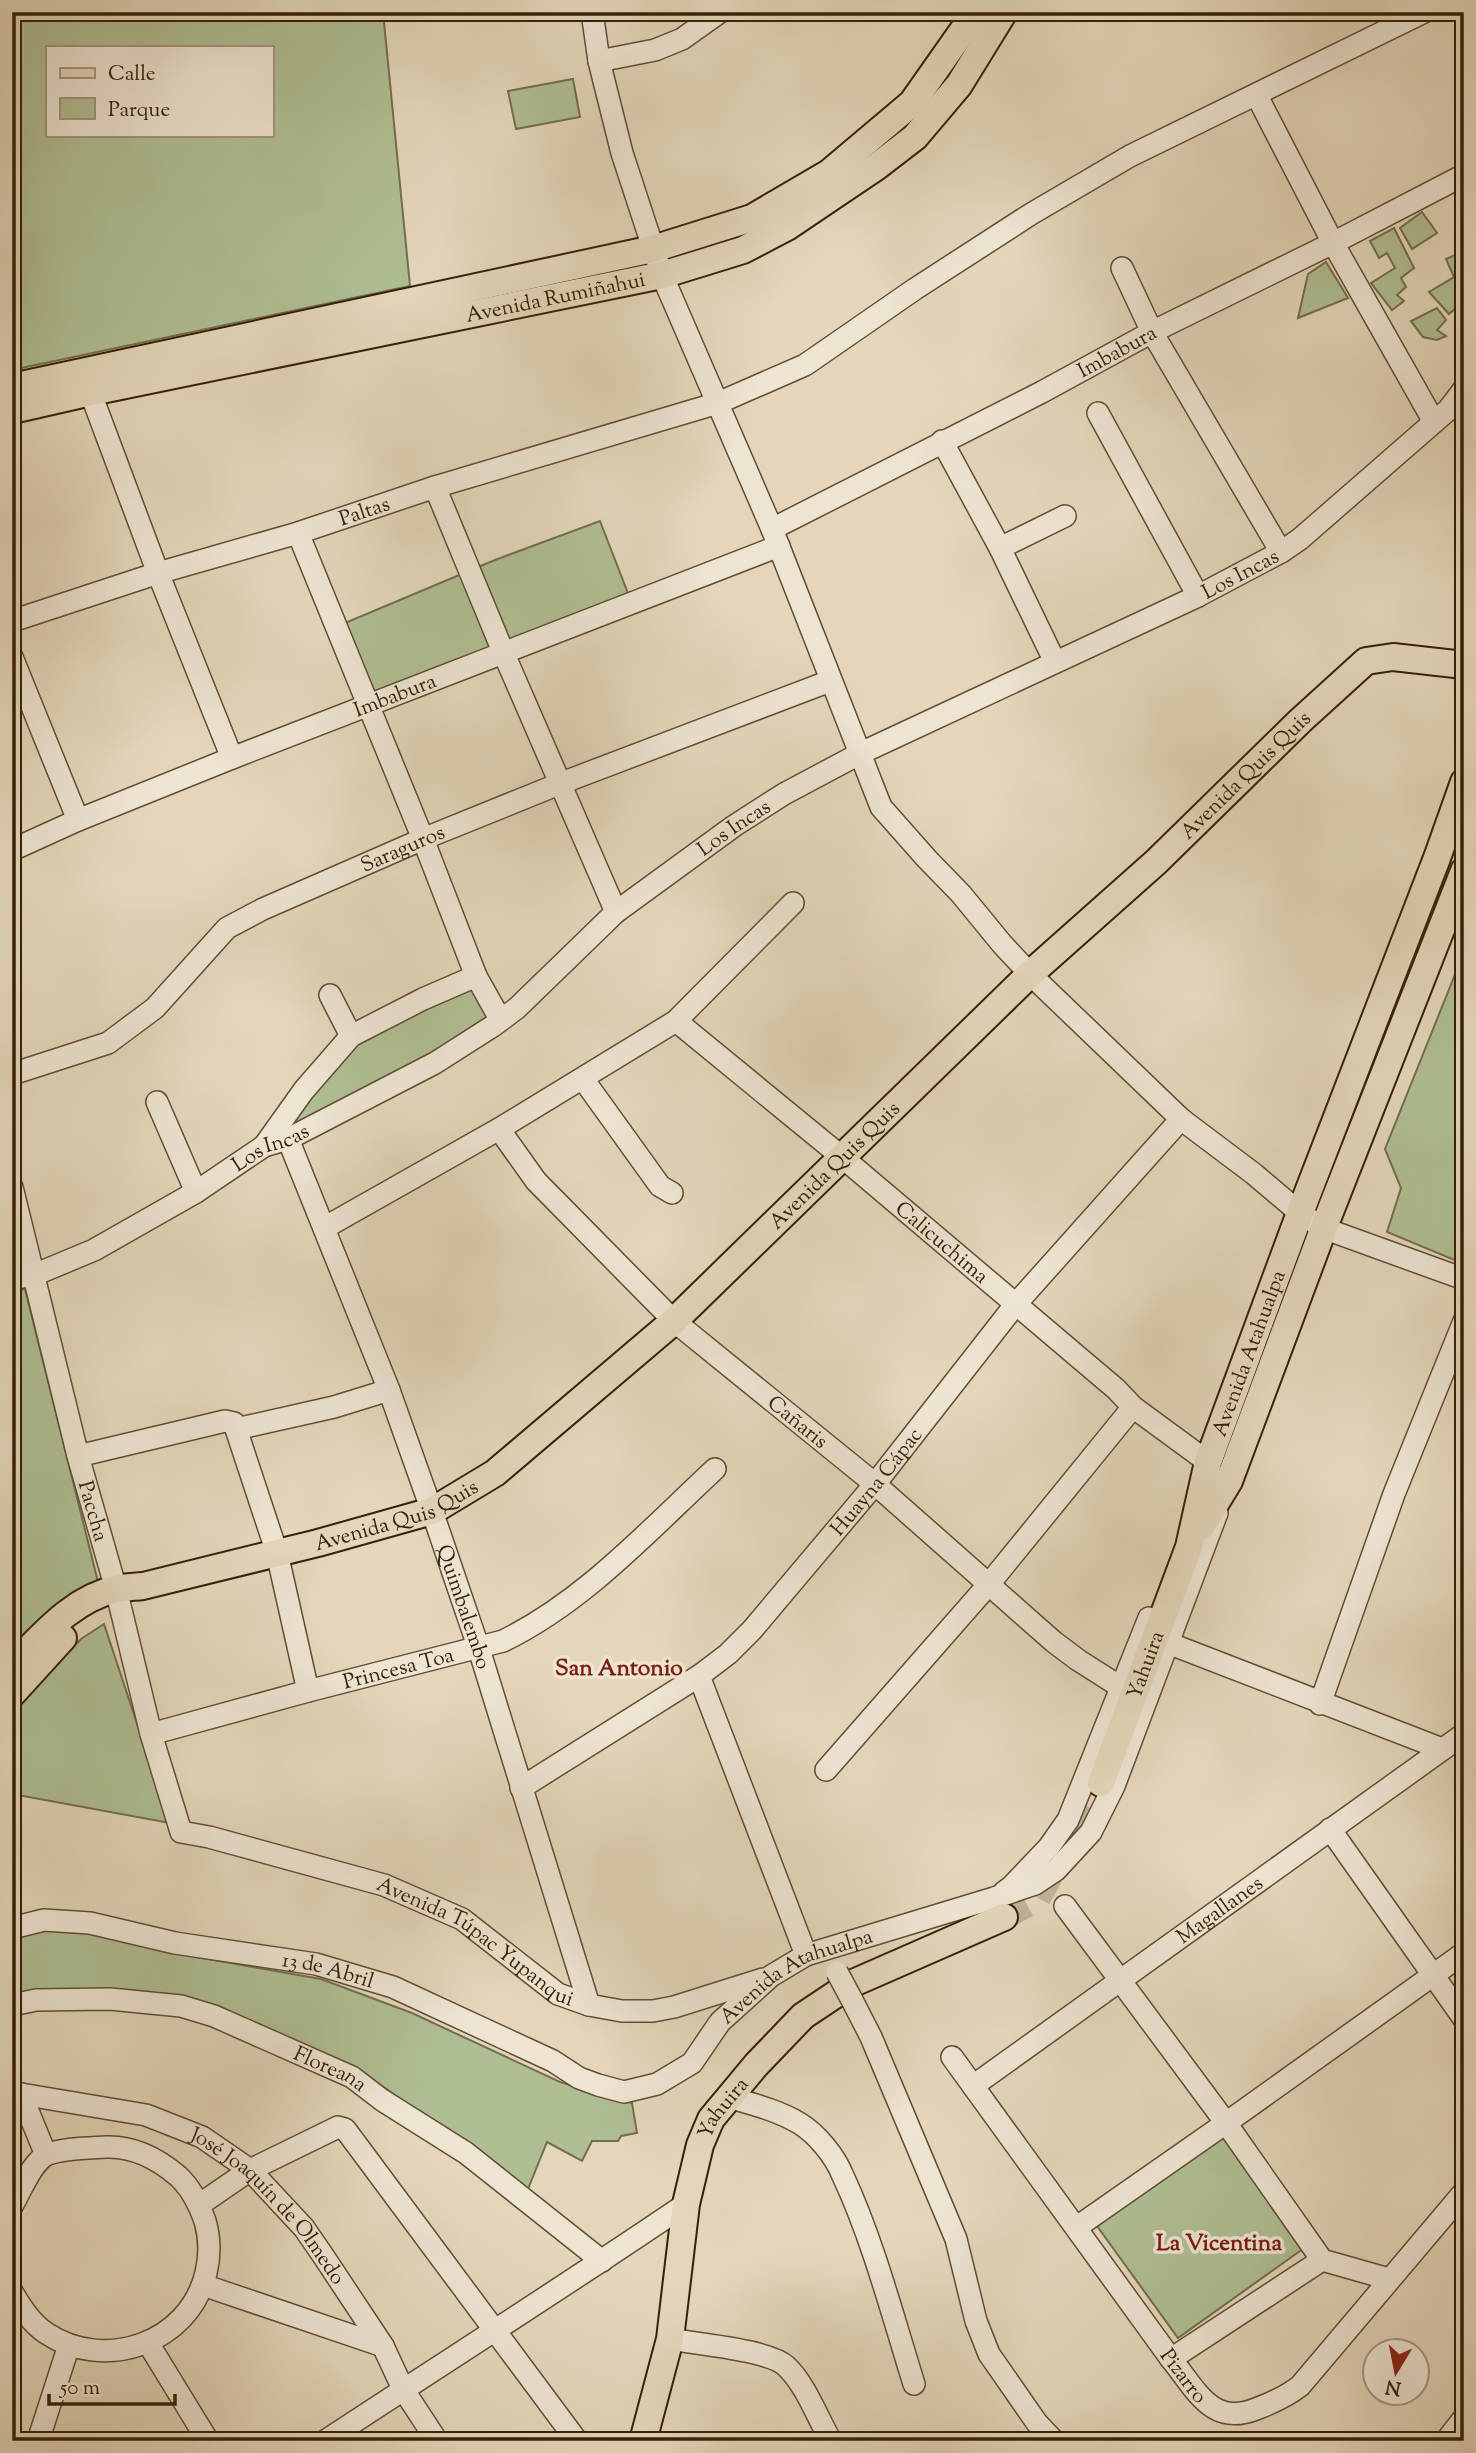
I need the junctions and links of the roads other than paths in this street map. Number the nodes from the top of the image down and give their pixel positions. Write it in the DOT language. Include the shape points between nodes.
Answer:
graph roads {
  1 [pos="592,12"];
  2 [pos="720,12"];
  3 [pos="976,12"];
  4 [pos="1004,12"];
  5 [pos="1424,12"];
  6 [pos="599,61"];
  7 [pos="1257,96"];
  8 [pos="1464,175"];
  9 [pos="1333,243"];
  10 [pos="653,248"];
  11 [pos="1122,268"];
  12 [pos="662,275"];
  13 [pos="1152,332"];
  14 [pos="87,382"];
  15 [pos="12,387"];
  16 [pos="1464,389"];
  17 [pos="718,402"];
  18 [pos="12,410"];
  19 [pos="1098,413"];
  20 [pos="1433,421"];
  21 [pos="943,441"];
  22 [pos="435,487"];
  23 [pos="1065,516"];
  24 [pos="298,533"];
  25 [pos="775,537"];
  26 [pos="1000,548"];
  27 [pos="1282,552"];
  28 [pos="158,573"];
  29 [pos="1198,596"];
  30 [pos="12,621"];
  31 [pos="504,654"];
  32 [pos="12,657"];
  33 [pos="1055,662"];
  34 [pos="1464,665"];
  35 [pos="830,681"];
  36 [pos="370,706"];
  37 [pos="861,753"];
  38 [pos="232,758"];
  39 [pos="1464,782"];
  40 [pos="559,783"];
  41 [pos="78,820"];
  42 [pos="423,839"];
  43 [pos="12,850"];
  44 [pos="1464,871"];
  45 [pos="793,902"];
  46 [pos="616,912"];
  47 [pos="1030,974"];
  48 [pos="476,975"];
  49 [pos="330,995"];
  50 [pos="500,1019"];
  51 [pos="676,1021"];
  52 [pos="351,1036"];
  53 [pos="12,1074"];
  54 [pos="583,1079"];
  55 [pos="157,1102"];
  56 [pos="1181,1119"];
  57 [pos="499,1129"];
  58 [pos="288,1139"];
  59 [pos="264,1146"];
  60 [pos="842,1157"];
  61 [pos="12,1187"];
  62 [pos="196,1192"];
  63 [pos="672,1193"];
  64 [pos="1300,1213"];
  65 [pos="324,1228"];
  66 [pos="1323,1228"];
  67 [pos="34,1275"];
  68 [pos="12,1279"];
  69 [pos="1464,1279"];
  70 [pos="1015,1305"];
  71 [pos="674,1321"];
  72 [pos="1464,1321"];
  73 [pos="388,1390"];
  74 [pos="1133,1407"];
  75 [pos="235,1426"];
  76 [pos="78,1456"];
  77 [pos="715,1469"];
  78 [pos="1214,1473"];
  79 [pos="875,1484"];
  80 [pos="432,1511"];
  81 [pos="277,1553"];
  82 [pos="989,1584"];
  83 [pos="117,1595"];
  84 [pos="1168,1643"];
  85 [pos="479,1649"];
  86 [pos="12,1666"];
  87 [pos="699,1676"];
  88 [pos="1122,1688"];
  89 [pos="309,1691"];
  90 [pos="12,1694"];
  91 [pos="1320,1704"];
  92 [pos="152,1734"];
  93 [pos="1464,1734"];
  94 [pos="1442,1749"];
  95 [pos="826,1770"];
  96 [pos="1101,1783"];
  97 [pos="521,1788"];
  98 [pos="1330,1829"];
  99 [pos="181,1832"];
  100 [pos="1065,1906"];
  101 [pos="999,1908"];
  102 [pos="12,1928"];
  103 [pos="836,1944"];
  104 [pos="1464,1953"];
  105 [pos="806,1955"];
  106 [pos="1432,1975"];
  107 [pos="771,1976"];
  108 [pos="1121,1978"];
  109 [pos="589,2005"];
  110 [pos="12,2006"];
  111 [pos="1464,2019"];
  112 [pos="952,2057"];
  113 [pos="973,2086"];
  114 [pos="624,2092"];
  115 [pos="17,2094"];
  116 [pos="728,2097"];
  117 [pos="146,2115"];
  118 [pos="1226,2123"];
  119 [pos="141,2152"];
  120 [pos="47,2155"];
  121 [pos="250,2170"];
  122 [pos="1464,2192"];
  123 [pos="686,2204"];
  124 [pos="199,2205"];
  125 [pos="12,2206"];
  126 [pos="1077,2227"];
  127 [pos="1322,2260"];
  128 [pos="602,2261"];
  129 [pos="1388,2279"];
  130 [pos="203,2285"];
  131 [pos="12,2292"];
  132 [pos="495,2329"];
  133 [pos="670,2339"];
  134 [pos="148,2343"];
  135 [pos="69,2345"];
  136 [pos="383,2346"];
  137 [pos="1171,2359"];
  138 [pos="914,2385"];
  139 [pos="403,2389"];
  140 [pos="1464,2418"];
  141 [pos="38,2441"];
  142 [pos="208,2441"];
  143 [pos="325,2441"];
  144 [pos="437,2441"];
  145 [pos="577,2441"];
  146 [pos="643,2441"];
  147 [pos="831,2441"];
  148 [pos="1054,2441"];
  149 [pos="1446,2441"];
  1 -- 6 [label="street"];
  2 -- 6 [label="street" via="682,40"];
  3 -- 10 [label="main road, Avenida Rumiñahui" via="912,103 829,173 752,218"];
  4 -- 12 [label="main road, Avenida Rumiñahui" via="959,85 895,152 787,227 743,250"];
  5 -- 7 [label="street, Paltas"];
  6 -- 10 [label="street"];
  7 -- 9 [label="street"];
  7 -- 17 [label="street, Paltas" via="1130,156 1031,214 805,365"];
  8 -- 9 [label="street, Imbabura"];
  9 -- 13 [label="street, Imbabura"];
  9 -- 20 [label="street"];
  10 -- 12 [label="street"];
  10 -- 14 [label="main road, Avenida Rumiñahui"];
  11 -- 13 [label="street"];
  12 -- 14 [label="main road, Avenida Rumiñahui"];
  12 -- 17 [label="street"];
  13 -- 21 [label="street, Imbabura"];
  13 -- 27 [label="street"];
  14 -- 15 [label="main road, Avenida Rumiñahui"];
  14 -- 18 [label="main road, Avenida Rumiñahui"];
  14 -- 28 [label="street"];
  16 -- 20 [label="street, Los Incas"];
  17 -- 22 [label="street, Paltas"];
  17 -- 25 [label="street"];
  19 -- 29 [label="street"];
  20 -- 27 [label="street, Los Incas"];
  21 -- 25 [label="street, Imbabura"];
  21 -- 26 [label="street"];
  22 -- 24 [label="street, Paltas"];
  22 -- 31 [label="street"];
  23 -- 26 [label="street"];
  24 -- 28 [label="street, Paltas"];
  24 -- 36 [label="street"];
  25 -- 31 [label="street, Imbabura"];
  25 -- 35 [label="street"];
  26 -- 33 [label="street"];
  27 -- 29 [label="street, Los Incas"];
  28 -- 30 [label="street, Paltas"];
  28 -- 38 [label="street"];
  29 -- 33 [label="street, Los Incas"];
  31 -- 36 [label="street, Imbabura"];
  31 -- 40 [label="street"];
  32 -- 41 [label="street"];
  33 -- 37 [label="street, Los Incas"];
  34 -- 47 [label="main road, Avenida Quis Quis" via="1393,657 1366,662 1156,862"];
  35 -- 37 [label="street"];
  35 -- 40 [label="street, Saraguros"];
  36 -- 38 [label="street, Imbabura"];
  36 -- 42 [label="street"];
  37 -- 46 [label="street, Los Incas" via="754,813"];
  37 -- 47 [label="street" via="881,807"];
  38 -- 41 [label="street, Imbabura"];
  39 -- 64 [label="main road, Avenida Atahualpa"];
  40 -- 42 [label="street, Saraguros"];
  40 -- 46 [label="street"];
  41 -- 43 [label="street, Imbabura"];
  42 -- 48 [label="street"];
  42 -- 53 [label="street, Saraguros" via="228,928 155,1008 108,1043"];
  44 -- 66 [label="main road, Avenida Atahualpa"];
  45 -- 51 [label="street"];
  46 -- 50 [label="street, Los Incas"];
  47 -- 56 [label="street"];
  47 -- 60 [label="main road, Avenida Quis Quis"];
  48 -- 50 [label="street"];
  48 -- 52 [label="street"];
  49 -- 52 [label="street"];
  50 -- 58 [label="street, Los Incas" via="435,1063"];
  51 -- 54 [label="street"];
  51 -- 60 [label="street, Calicuchima"];
  52 -- 59 [label="street"];
  54 -- 57 [label="street"];
  54 -- 63 [label="street" via="660,1186"];
  55 -- 62 [label="street"];
  56 -- 64 [label="street"];
  56 -- 70 [label="street, Huayna Cápac"];
  57 -- 65 [label="street"];
  57 -- 71 [label="street, Cañaris" via="536,1181"];
  58 -- 59 [label="street, Los Incas"];
  58 -- 65 [label="street, Quimbalembo"];
  59 -- 62 [label="street, Los Incas"];
  60 -- 70 [label="street, Calicuchima"];
  60 -- 71 [label="main road, Avenida Quis Quis"];
  61 -- 67 [label="street, Paccha"];
  62 -- 67 [label="street, Los Incas" via="94,1250"];
  64 -- 66 [label="street"];
  64 -- 78 [label="main road, Avenida Atahualpa"];
  65 -- 73 [label="street, Quimbalembo"];
  66 -- 69 [label="street"];
  66 -- 78 [label="main road, Avenida Atahualpa"];
  67 -- 68 [label="street, Los Incas"];
  67 -- 76 [label="street, Paccha"];
  70 -- 74 [label="street, Calicuchima"];
  70 -- 79 [label="street, Huayna Cápac"];
  71 -- 79 [label="street, Cañaris"];
  71 -- 80 [label="main road, Avenida Quis Quis" via="495,1474"];
  72 -- 91 [label="street" via="1394,1494"];
  73 -- 75 [label="street" via="334,1407"];
  73 -- 80 [label="street, Quimbalembo"];
  74 -- 78 [label="street, Calicuchima"];
  74 -- 82 [label="street"];
  75 -- 76 [label="street" via="225,1421"];
  75 -- 81 [label="street"];
  76 -- 83 [label="street, Paccha"];
  77 -- 85 [label="street, Princesa Toa" via="572,1600 527,1629"];
  78 -- 84 [label="street, Avenida Atahualpa"];
  78 -- 88 [label="street, Avenida Atahualpa"];
  78 -- 96 [label="main road, Yahuira"];
  79 -- 82 [label="street, Cañaris"];
  79 -- 87 [label="street, Huayna Cápac" via="752,1630"];
  80 -- 81 [label="main road, Avenida Quis Quis"];
  80 -- 85 [label="street, Quimbalembo"];
  81 -- 83 [label="main road, Avenida Quis Quis"];
  81 -- 89 [label="street"];
  82 -- 88 [label="street, Cañaris" via="1054,1642"];
  82 -- 95 [label="street"];
  83 -- 86 [label="main road, Avenida Quis Quis" via="60,1617"];
  83 -- 90 [label="main road, Avenida Quis Quis" via="63,1638"];
  83 -- 92 [label="street, Paccha"];
  84 -- 91 [label="street"];
  84 -- 101 [label="street, Avenida Atahualpa" via="1114,1786 1091,1832 1056,1870"];
  85 -- 89 [label="street, Princesa Toa"];
  85 -- 97 [label="street, Quimbalembo"];
  87 -- 97 [label="street, Huayna Cápac"];
  87 -- 105 [label="street"];
  88 -- 101 [label="street, Avenida Atahualpa" via="1068,1820"];
  89 -- 92 [label="street, Princesa Toa"];
  91 -- 94 [label="street"];
  92 -- 99 [label="street, Paccha"];
  93 -- 94 [label="street, Magallanes"];
  94 -- 98 [label="street, Magallanes"];
  97 -- 109 [label="street, Quimbalembo"];
  98 -- 106 [label="street"];
  98 -- 108 [label="street, Magallanes"];
  99 -- 109 [label="street, Avenida Túpac Yupanqui" via="384,1885 462,1919 558,1994"];
  100 -- 108 [label="street"];
  101 -- 103 [label="street, Avenida Atahualpa"];
  101 -- 116 [label="main road, Yahuira" via="851,1984 803,2016"];
  102 -- 114 [label="street, 13 de Abril" via="44,1920 90,1923 334,1968 393,1987 553,2061 579,2078"];
  103 -- 105 [label="street, Avenida Atahualpa"];
  103 -- 148 [label="street, bridge" via="837,1972 871,2037 956,2239 989,2354"];
  104 -- 106 [label="street"];
  105 -- 107 [label="street, Avenida Atahualpa"];
  106 -- 111 [label="street"];
  106 -- 118 [label="street"];
  107 -- 109 [label="street, Avenida Túpac Yupanqui" via="653,2011"];
  107 -- 114 [label="street, Avenida Atahualpa" via="720,2022 692,2063 657,2084"];
  108 -- 113 [label="street, Magallanes"];
  108 -- 118 [label="street"];
  110 -- 128 [label="street, Floreana" via="36,2000 110,1999 181,2006 214,2016 352,2077 466,2153"];
  112 -- 113 [label="street, Pizarro"];
  113 -- 126 [label="street, Pizarro"];
  115 -- 117 [label="street, José Joaquín de Olmedo"];
  115 -- 120 [label="street"];
  116 -- 123 [label="main road, Yahuira" via="711,2119 700,2145"];
  116 -- 138 [label="street" via="799,2123 824,2146 843,2174"];
  117 -- 119 [label="street"];
  117 -- 121 [label="street, José Joaquín de Olmedo" via="202,2137"];
  118 -- 126 [label="street"];
  118 -- 127 [label="street"];
  119 -- 120 [label="street" via="114,2147"];
  119 -- 124 [label="street" via="184,2182"];
  120 -- 125 [label="street" via="34,2167"];
  121 -- 124 [label="street"];
  121 -- 132 [label="street" via="338,2127 345,2129"];
  121 -- 136 [label="street, José Joaquín de Olmedo" via="304,2228"];
  122 -- 129 [label="street, Pizarro"];
  123 -- 128 [label="street"];
  123 -- 133 [label="main road, Yahuira"];
  124 -- 130 [label="street" via="208,2231 209,2259"];
  126 -- 137 [label="street, Pizarro"];
  127 -- 129 [label="street"];
  127 -- 137 [label="street"];
  128 -- 132 [label="street"];
  129 -- 137 [label="street, Pizarro" via="1300,2386 1245,2414 1213,2409"];
  130 -- 134 [label="street" via="190,2309 171,2329"];
  130 -- 136 [label="street"];
  131 -- 135 [label="street" via="24,2313 44,2332"];
  132 -- 139 [label="street"];
  132 -- 145 [label="street"];
  133 -- 146 [label="main road, Yahuira"];
  133 -- 147 [label="street" via="780,2361 800,2385"];
  134 -- 135 [label="street" via="122,2351 95,2352"];
  134 -- 142 [label="street"];
  135 -- 141 [label="street"];
  136 -- 139 [label="street, José Joaquín de Olmedo"];
  139 -- 143 [label="street"];
  139 -- 144 [label="street, José Joaquín de Olmedo"];
  140 -- 149 [label="street"];
}
